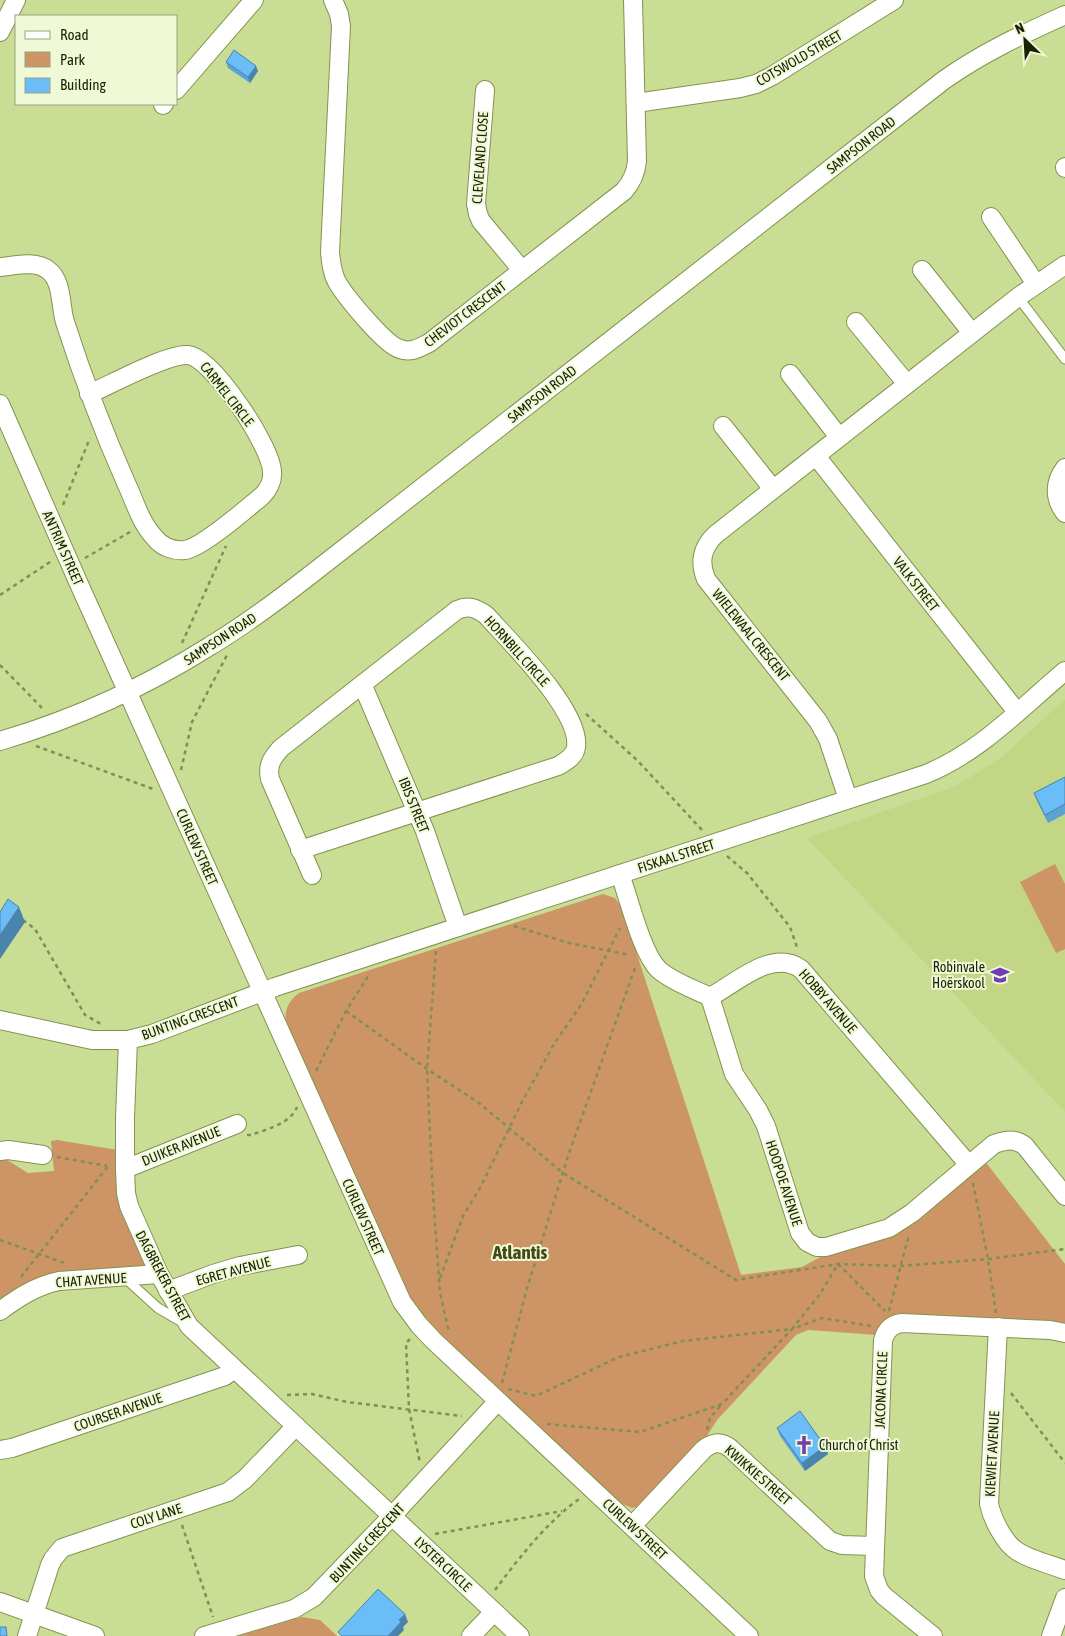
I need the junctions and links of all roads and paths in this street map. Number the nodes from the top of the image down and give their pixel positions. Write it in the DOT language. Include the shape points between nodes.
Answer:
graph roads {
  1 [pos="254,0"];
  2 [pos="333,0"];
  3 [pos="634,0"];
  4 [pos="894,0"];
  5 [pos="13,1"];
  6 [pos="1065,15"];
  7 [pos="0,32"];
  8 [pos="178,88"];
  9 [pos="485,90"];
  10 [pos="636,103"];
  11 [pos="991,218"];
  12 [pos="1065,265"];
  13 [pos="0,267"];
  14 [pos="522,270"];
  15 [pos="922,270"];
  16 [pos="1036,284"];
  17 [pos="1018,297"];
  18 [pos="856,322"];
  19 [pos="972,333"];
  20 [pos="1065,359"];
  21 [pos="790,374"];
  22 [pos="907,384"];
  23 [pos="89,394"];
  24 [pos="0,404"];
  25 [pos="100,424"];
  26 [pos="723,426"];
  27 [pos="839,437"];
  28 [pos="816,456"];
  29 [pos="1065,468"];
  30 [pos="773,489"];
  31 [pos="1065,513"];
  32 [pos="51,520"];
  33 [pos="145,523"];
  34 [pos="229,539"];
  35 [pos="68,559"];
  36 [pos="0,595"];
  37 [pos="182,644"];
  38 [pos="0,665"];
  39 [pos="1065,671"];
  40 [pos="363,686"];
  41 [pos="128,691"];
  42 [pos="566,709"];
  43 [pos="1017,712"];
  44 [pos="50,725"];
  45 [pos="0,741"];
  46 [pos="848,799"];
  47 [pos="417,811"];
  48 [pos="719,842"];
  49 [pos="300,850"];
  50 [pos="620,874"];
  51 [pos="312,875"];
  52 [pos="633,912"];
  53 [pos="502,913"];
  54 [pos="21,919"];
  55 [pos="458,927"];
  56 [pos="434,935"];
  57 [pos="608,950"];
  58 [pos="642,952"];
  59 [pos="370,956"];
  60 [pos="801,969"];
  61 [pos="262,992"];
  62 [pos="710,997"];
  63 [pos="346,1011"];
  64 [pos="0,1020"];
  65 [pos="102,1025"];
  66 [pos="128,1040"];
  67 [pos="427,1069"];
  68 [pos="304,1086"];
  69 [pos="237,1124"];
  70 [pos="510,1128"];
  71 [pos="0,1151"];
  72 [pos="43,1155"];
  73 [pos="969,1165"];
  74 [pos="107,1166"];
  75 [pos="125,1169"];
  76 [pos="562,1172"];
  77 [pos="1065,1196"];
  78 [pos="912,1213"];
  79 [pos="0,1240"];
  80 [pos="826,1246"];
  81 [pos="1065,1249"];
  82 [pos="40,1255"];
  83 [pos="298,1255"];
  84 [pos="988,1259"];
  85 [pos="838,1264"];
  86 [pos="900,1266"];
  87 [pos="75,1267"];
  88 [pos="159,1274"];
  89 [pos="125,1278"];
  90 [pos="439,1280"];
  91 [pos="17,1282"];
  92 [pos="168,1291"];
  93 [pos="0,1311"];
  94 [pos="419,1325"];
  95 [pos="189,1326"];
  96 [pos="998,1327"];
  97 [pos="792,1329"];
  98 [pos="886,1332"];
  99 [pos="1065,1333"];
  100 [pos="446,1352"];
  101 [pos="234,1368"];
  102 [pos="995,1393"];
  103 [pos="498,1400"];
  104 [pos="271,1402"];
  105 [pos="722,1404"];
  106 [pos="409,1409"];
  107 [pos="476,1424"];
  108 [pos="296,1426"];
  109 [pos="526,1427"];
  110 [pos="709,1445"];
  111 [pos="0,1450"];
  112 [pos="1065,1463"];
  113 [pos="431,1473"];
  114 [pos="590,1487"];
  115 [pos="177,1509"];
  116 [pos="564,1510"];
  117 [pos="392,1516"];
  118 [pos="632,1526"];
  119 [pos="414,1537"];
  120 [pos="874,1546"];
  121 [pos="1065,1570"];
  122 [pos="1065,1598"];
  123 [pos="0,1602"];
  124 [pos="489,1608"];
  125 [pos="34,1614"];
  126 [pos="211,1634"];
  127 [pos="27,1636"];
  128 [pos="95,1636"];
  129 [pos="471,1636"];
  130 [pos="520,1636"];
  131 [pos="749,1636"];
  132 [pos="932,1636"];
  133 [pos="1051,1636"];
  1 -- 8 [label="street"];
  2 -- 14 [label="street, CHEVIOT CRESCENT" via="341,26 330,252 334,275 345,294 385,340 409,351 429,343"];
  3 -- 10 [label="street, CHEVIOT CRESCENT"];
  4 -- 10 [label="street, COTSWOLD STREET" via="756,84"];
  5 -- 7 [label="street"];
  6 -- 41 [label="street, SAMPSON ROAD" via="996,47 944,80 272,605 170,670"];
  9 -- 14 [label="street, CLEVELAND CLOSE" via="476,204 478,214"];
  10 -- 14 [label="street, CHEVIOT CRESCENT" via="636,169 632,181 624,191"];
  11 -- 16 [label="street"];
  12 -- 16 [label="street, WIELEWAAL CRESCENT"];
  13 -- 23 [label="street, CARMEL CIRCLE" via="38,265 53,275 64,320"];
  15 -- 19 [label="street"];
  16 -- 17 [label="street, WIELEWAAL CRESCENT"];
  17 -- 19 [label="street, WIELEWAAL CRESCENT"];
  17 -- 20 [label="lane"];
  18 -- 22 [label="street"];
  19 -- 22 [label="street, WIELEWAAL CRESCENT"];
  21 -- 27 [label="street"];
  22 -- 27 [label="street, WIELEWAAL CRESCENT"];
  23 -- 25 [label="street, CARMEL CIRCLE"];
  23 -- 33 [label="street, CARMEL CIRCLE" via="166,359 182,355 197,357 248,418 269,456 272,472 267,491 198,545 185,550 165,547"];
  24 -- 32 [label="street, ANTRIM STREET"];
  25 -- 32 [label="path" via="96,426 62,506"];
  25 -- 33 [label="street, CARMEL CIRCLE"];
  26 -- 30 [label="street"];
  27 -- 28 [label="street, WIELEWAAL CRESCENT"];
  28 -- 30 [label="street, WIELEWAAL CRESCENT"];
  28 -- 43 [label="street, VALK STREET"];
  29 -- 31 [label="street" via="1056,488"];
  30 -- 46 [label="street, WIELEWAAL CRESCENT" via="709,541 702,555 703,571 818,721 828,739"];
  32 -- 35 [label="street, ANTRIM STREET"];
  33 -- 35 [label="path"];
  34 -- 37 [label="path"];
  35 -- 36 [label="path"];
  35 -- 41 [label="street, ANTRIM STREET"];
  38 -- 44 [label="path" via="42,707"];
  39 -- 43 [label="street, FISKAAL STREET"];
  40 -- 42 [label="street, HORNBILL CIRCLE" via="458,610 471,607 486,615"];
  40 -- 47 [label="street, IBIS STREET"];
  40 -- 49 [label="street, HORNBILL CIRCLE" via="281,748 270,763 270,779"];
  41 -- 44 [label="street, SAMPSON ROAD"];
  41 -- 61 [label="street, CURLEW STREET"];
  42 -- 47 [label="street, HORNBILL CIRCLE" via="576,749 566,762"];
  42 -- 48 [label="path" via="581,709 638,761 700,828"];
  43 -- 46 [label="street, FISKAAL STREET" via="974,748 950,763"];
  44 -- 45 [label="street, SAMPSON ROAD"];
  46 -- 48 [label="street, FISKAAL STREET"];
  47 -- 49 [label="street, HORNBILL CIRCLE"];
  47 -- 55 [label="street, IBIS STREET"];
  48 -- 50 [label="street, FISKAAL STREET"];
  48 -- 60 [label="path" via="724,854 747,874 790,927"];
  49 -- 51 [label="street, HORNBILL CIRCLE"];
  50 -- 52 [label="street"];
  50 -- 53 [label="street, FISKAAL STREET"];
  52 -- 57 [label="path" via="627,916"];
  52 -- 58 [label="street"];
  53 -- 55 [label="street, FISKAAL STREET"];
  53 -- 57 [label="path" via="505,923 569,943"];
  54 -- 65 [label="path" via="35,928 86,1015"];
  55 -- 56 [label="street, FISKAAL STREET"];
  56 -- 59 [label="street, FISKAAL STREET"];
  56 -- 67 [label="path" via="437,946"];
  57 -- 58 [label="path"];
  57 -- 70 [label="path" via="599,972 554,1044"];
  58 -- 62 [label="street" via="668,977"];
  58 -- 76 [label="path"];
  59 -- 61 [label="street, FISKAAL STREET"];
  59 -- 63 [label="path" via="374,967"];
  60 -- 62 [label="street, HOBBY AVENUE" via="786,962 772,963"];
  60 -- 73 [label="street, HOBBY AVENUE"];
  61 -- 66 [label="street, BUNTING CRESCENT"];
  61 -- 68 [label="street, CURLEW STREET"];
  62 -- 80 [label="street, HOOPOE AVENUE" via="734,1074 763,1118 800,1233 812,1246"];
  63 -- 67 [label="path"];
  63 -- 68 [label="path" via="316,1071"];
  64 -- 66 [label="street, BUNTING CRESCENT" via="92,1040"];
  66 -- 75 [label="street, DAGBREKER STREET"];
  67 -- 70 [label="path" via="479,1102"];
  67 -- 90 [label="path"];
  68 -- 69 [label="path" via="294,1112 280,1124 251,1135 239,1135"];
  68 -- 94 [label="street, CURLEW STREET" via="390,1278"];
  69 -- 75 [label="street, DUIKER AVENUE"];
  70 -- 76 [label="path"];
  70 -- 90 [label="path" via="463,1216"];
  71 -- 72 [label="street"];
  72 -- 74 [label="path"];
  73 -- 77 [label="street" via="994,1144 1017,1140"];
  73 -- 78 [label="street"];
  73 -- 84 [label="path"];
  74 -- 75 [label="path"];
  74 -- 82 [label="path"];
  75 -- 88 [label="street, DAGBREKER STREET" via="129,1206"];
  76 -- 85 [label="path" via="736,1280"];
  76 -- 97 [label="path" via="501,1386 536,1396 619,1358 683,1341"];
  78 -- 80 [label="street" via="889,1228"];
  78 -- 86 [label="path" via="912,1225"];
  79 -- 82 [label="path"];
  80 -- 85 [label="path"];
  81 -- 84 [label="path"];
  82 -- 87 [label="path"];
  82 -- 91 [label="path"];
  83 -- 92 [label="street, EGRET AVENUE" via="240,1266"];
  84 -- 86 [label="path"];
  84 -- 96 [label="path"];
  85 -- 86 [label="path"];
  85 -- 86 [label="path" via="888,1314"];
  85 -- 97 [label="path" via="820,1294"];
  88 -- 89 [label="street, CHAT AVENUE"];
  88 -- 92 [label="street, DAGBREKER STREET"];
  89 -- 93 [label="street, CHAT AVENUE" via="59,1281 23,1294"];
  89 -- 95 [label="lane" via="158,1308"];
  90 -- 100 [label="path" via="452,1346"];
  92 -- 95 [label="street, DAGBREKER STREET"];
  94 -- 100 [label="street, CURLEW STREET"];
  94 -- 106 [label="path" via="406,1343"];
  95 -- 101 [label="street, DAGBREKER STREET"];
  96 -- 98 [label="street, JACONA CIRCLE" via="902,1323"];
  96 -- 99 [label="street, JACONA CIRCLE"];
  96 -- 102 [label="street, KIEWIET AVENUE"];
  97 -- 98 [label="path" via="822,1318"];
  97 -- 105 [label="path"];
  98 -- 120 [label="street, JACONA CIRCLE" via="883,1340"];
  100 -- 103 [label="street, CURLEW STREET"];
  101 -- 104 [label="street, DAGBREKER STREET"];
  101 -- 111 [label="street, COURSER AVENUE" via="225,1376"];
  102 -- 112 [label="path" via="1011,1392"];
  102 -- 121 [label="street, KIEWIET AVENUE" via="989,1504 994,1521 1017,1551"];
  103 -- 107 [label="street, BUNTING CRESCENT"];
  103 -- 109 [label="street, CURLEW STREET"];
  104 -- 106 [label="path" via="277,1396 312,1394 346,1402"];
  104 -- 108 [label="street, DAGBREKER STREET"];
  105 -- 109 [label="path" via="640,1432 536,1423"];
  105 -- 110 [label="path" via="710,1418 705,1440"];
  106 -- 107 [label="path" via="466,1417"];
  106 -- 113 [label="path" via="421,1468"];
  107 -- 113 [label="street, BUNTING CRESCENT"];
  108 -- 115 [label="street, COLY LANE" via="234,1488"];
  108 -- 117 [label="street, DAGBREKER STREET"];
  109 -- 114 [label="street, CURLEW STREET"];
  110 -- 118 [label="street, KWIKKIE STREET"];
  110 -- 120 [label="street, KWIKKIE STREET" via="718,1443 730,1448 830,1541 842,1545"];
  113 -- 117 [label="street, BUNTING CRESCENT"];
  114 -- 116 [label="path"];
  114 -- 118 [label="street, CURLEW STREET"];
  115 -- 125 [label="street, COLY LANE" via="62,1548 50,1565"];
  115 -- 126 [label="path"];
  116 -- 119 [label="path"];
  116 -- 124 [label="path" via="514,1564"];
  117 -- 119 [label="street, LYSTER CIRCLE"];
  117 -- 126 [label="street, BUNTING CRESCENT" via="309,1601 294,1609"];
  118 -- 131 [label="street, CURLEW STREET"];
  119 -- 124 [label="street, LYSTER CIRCLE"];
  120 -- 132 [label="street, JACONA CIRCLE" via="874,1576 879,1590"];
  122 -- 133 [label="street"];
  123 -- 125 [label="street"];
  124 -- 129 [label="street"];
  124 -- 130 [label="street, LYSTER CIRCLE"];
  125 -- 127 [label="street, COLY LANE"];
  125 -- 128 [label="street"];
}
